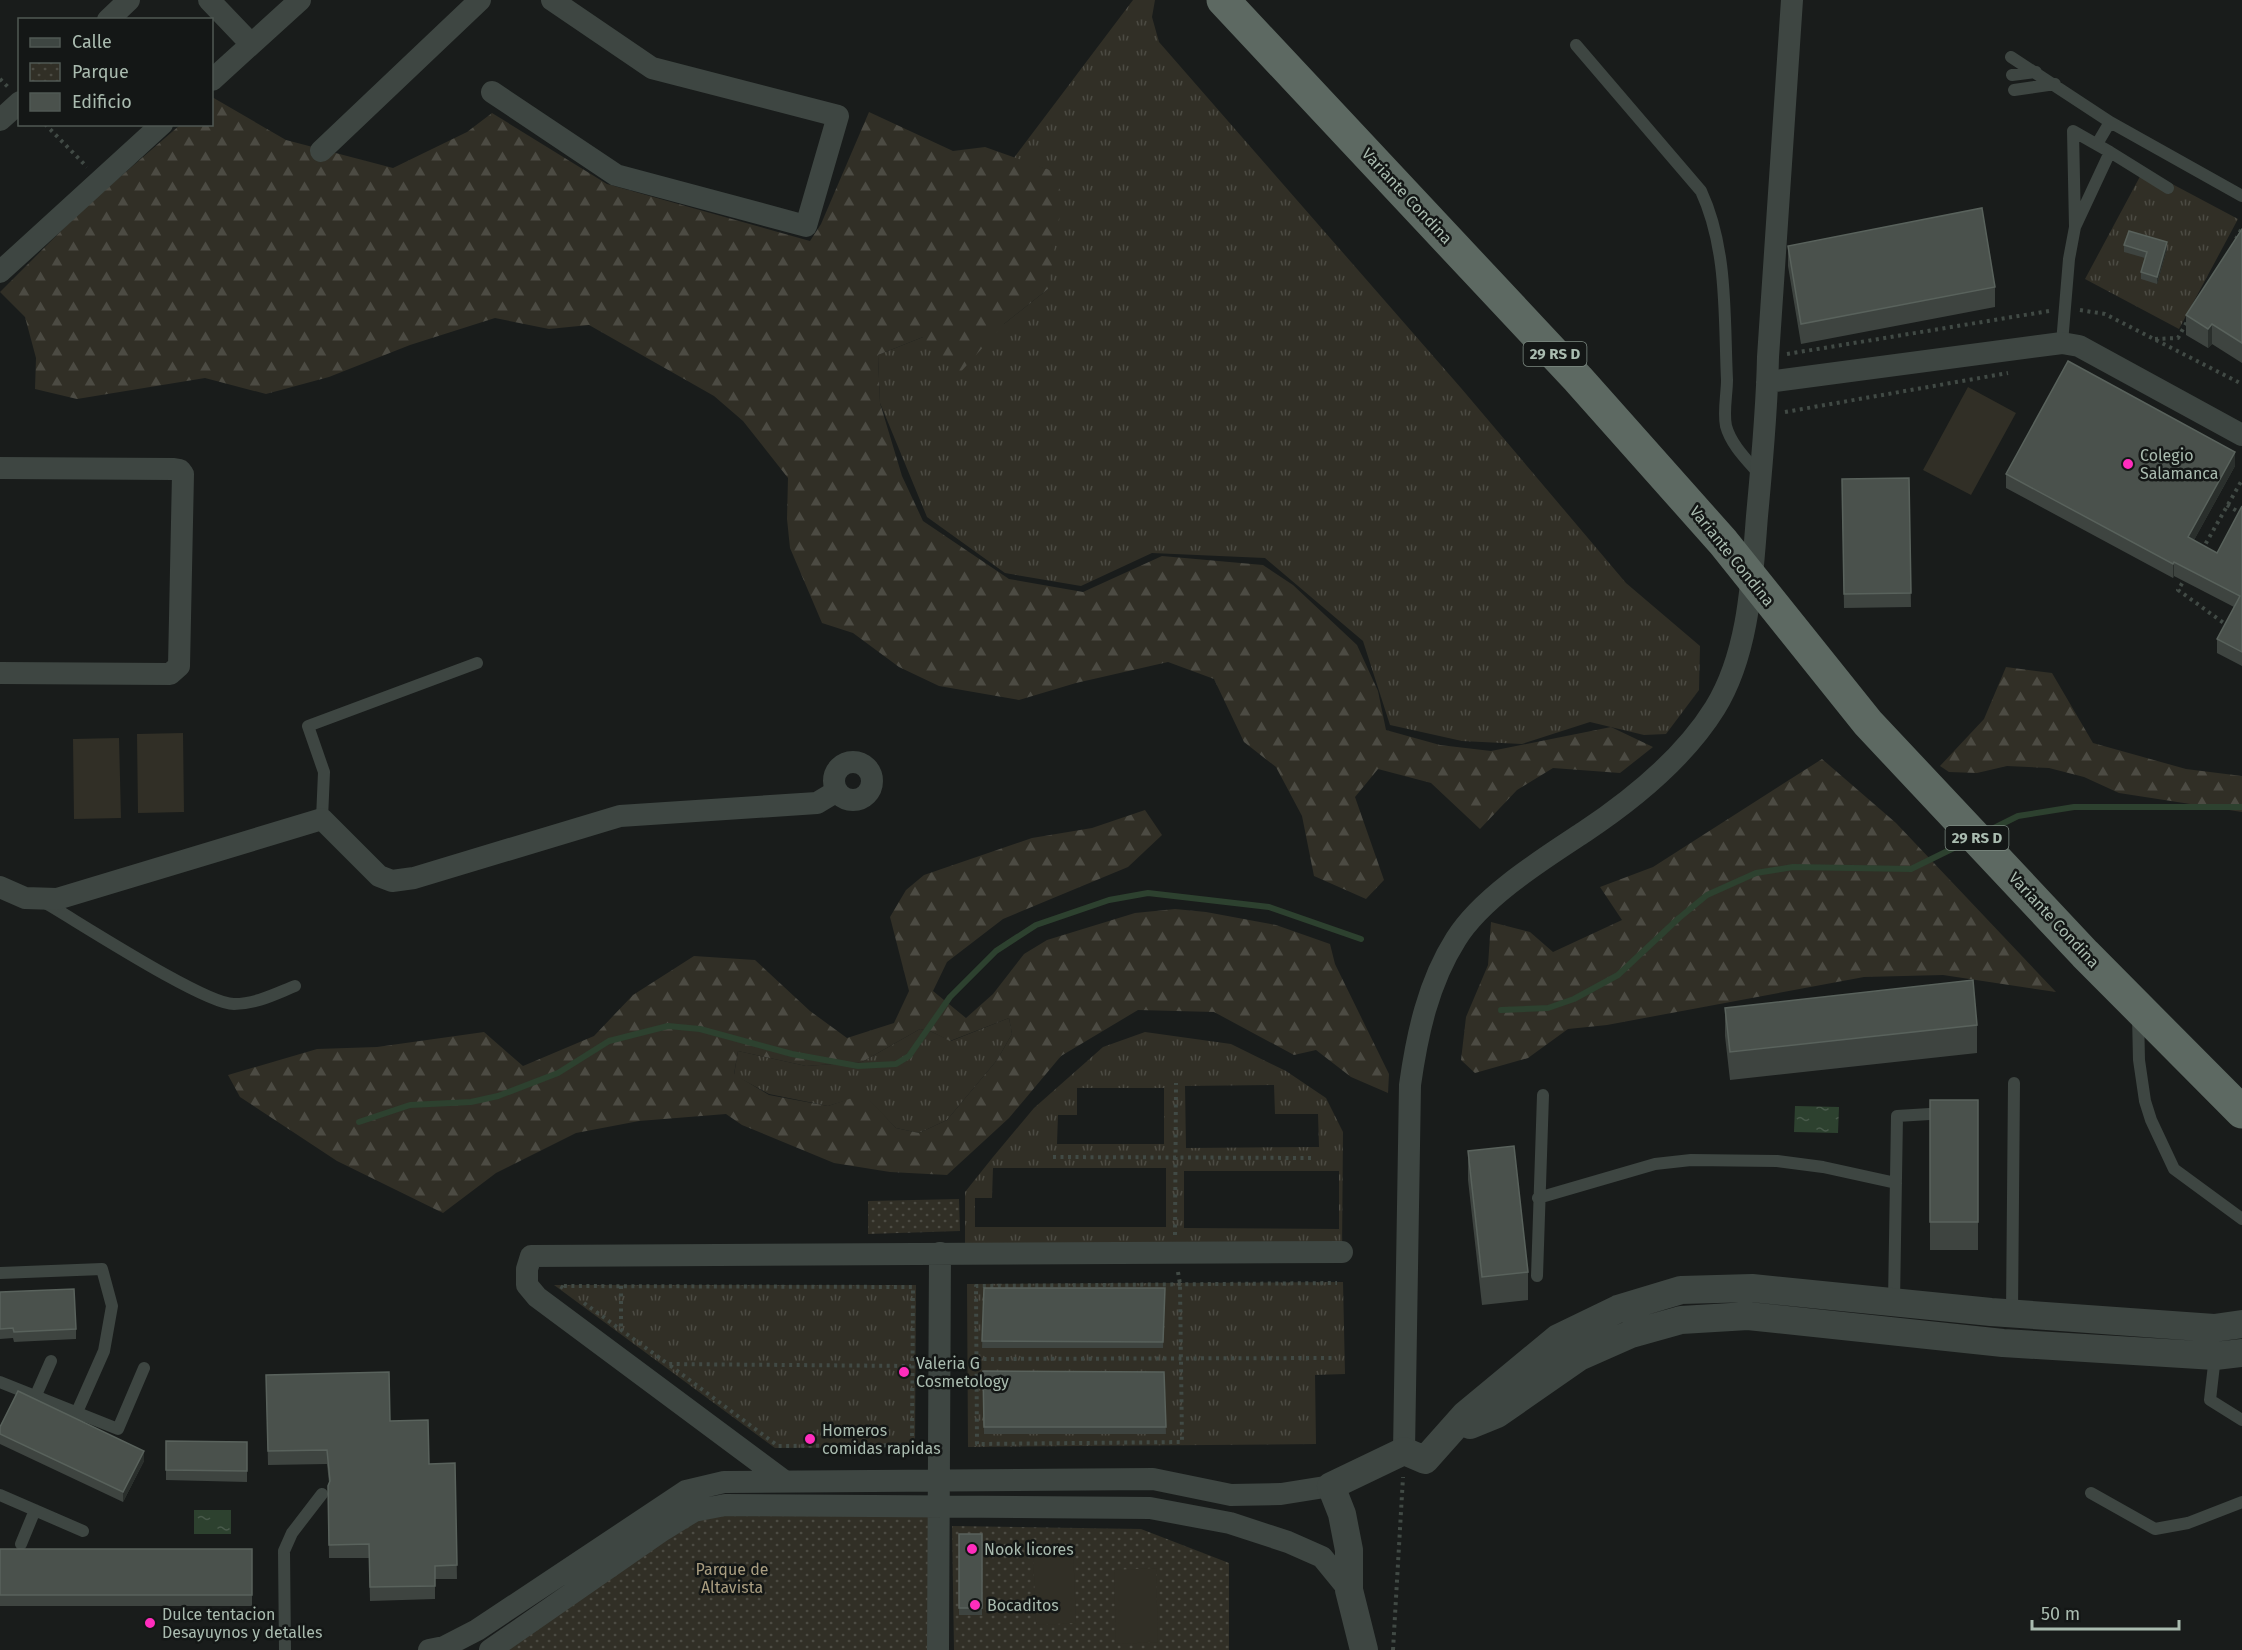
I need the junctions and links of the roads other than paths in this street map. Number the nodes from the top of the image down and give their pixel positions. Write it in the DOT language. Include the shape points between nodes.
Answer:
graph roads {
  1 [pos="129,0"];
  2 [pos="209,0"];
  3 [pos="300,0"];
  4 [pos="480,0"];
  5 [pos="552,0"];
  6 [pos="1223,0"];
  7 [pos="1792,0"];
  8 [pos="110,18"];
  9 [pos="251,44"];
  10 [pos="1576,45"];
  11 [pos="2011,57"];
  12 [pos="2036,72"];
  13 [pos="2012,75"];
  14 [pos="213,79"];
  15 [pos="2055,84"];
  16 [pos="2014,90"];
  17 [pos="492,92"];
  18 [pos="18,104"];
  19 [pos="0,120"];
  20 [pos="2110,122"];
  21 [pos="160,126"];
  22 [pos="2097,144"];
  23 [pos="321,151"];
  24 [pos="2110,152"];
  25 [pos="2168,188"];
  26 [pos="2242,196"];
  27 [pos="2075,227"];
  28 [pos="0,272"];
  29 [pos="2062,343"];
  30 [pos="1767,382"];
  31 [pos="2241,434"];
  32 [pos="0,468"];
  33 [pos="1761,476"];
  34 [pos="1752,580"];
  35 [pos="477,663"];
  36 [pos="0,673"];
  37 [pos="837,791"];
  38 [pos="322,819"];
  39 [pos="0,887"];
  40 [pos="48,899"];
  41 [pos="295,986"];
  42 [pos="2138,1008"];
  43 [pos="2014,1083"];
  44 [pos="2214,1085"];
  45 [pos="1543,1095"];
  46 [pos="2242,1101"];
  47 [pos="1954,1112"];
  48 [pos="2242,1112"];
  49 [pos="2242,1130"];
  50 [pos="1896,1183"];
  51 [pos="1538,1198"];
  52 [pos="2242,1219"];
  53 [pos="1342,1252"];
  54 [pos="940,1253"];
  55 [pos="0,1273"];
  56 [pos="1537,1276"];
  57 [pos="1894,1302"];
  58 [pos="2013,1313"];
  59 [pos="2242,1324"];
  60 [pos="2224,1346"];
  61 [pos="51,1361"];
  62 [pos="144,1368"];
  63 [pos="0,1382"];
  64 [pos="36,1395"];
  65 [pos="77,1412"];
  66 [pos="2242,1420"];
  67 [pos="1461,1421"];
  68 [pos="1404,1451"];
  69 [pos="783,1480"];
  70 [pos="938,1480"];
  71 [pos="1331,1486"];
  72 [pos="2091,1493"];
  73 [pos="322,1494"];
  74 [pos="0,1495"];
  75 [pos="2242,1502"];
  76 [pos="938,1506"];
  77 [pos="35,1510"];
  78 [pos="83,1531"];
  79 [pos="21,1544"];
  80 [pos="1349,1590"];
  81 [pos="285,1650"];
  82 [pos="429,1650"];
  83 [pos="490,1650"];
  84 [pos="938,1650"];
  85 [pos="1364,1650"];
  1 -- 8 [label="street"];
  2 -- 9 [label="street"];
  3 -- 9 [label="street"];
  4 -- 23 [label="street"];
  5 -- 17 [label="street" via="652,69 838,116 806,226 616,175"];
  6 -- 34 [label="highway, Variante Condina / 29 RS D" via="1578,379"];
  7 -- 30 [label="street"];
  9 -- 14 [label="street"];
  10 -- 33 [label="lane" via="1701,190 1712,214 1724,301 1726,426 1739,452"];
  11 -- 12 [label="lane"];
  12 -- 13 [label="lane"];
  12 -- 15 [label="lane"];
  15 -- 16 [label="lane"];
  15 -- 20 [label="lane"];
  18 -- 19 [label="street"];
  20 -- 22 [label="lane"];
  20 -- 26 [label="lane"];
  21 -- 28 [label="street"];
  22 -- 24 [label="lane"];
  22 -- 27 [label="lane" via="2073,131"];
  24 -- 25 [label="lane"];
  24 -- 27 [label="lane"];
  27 -- 29 [label="lane"];
  29 -- 30 [label="street"];
  29 -- 31 [label="street" via="2079,346"];
  30 -- 33 [label="street"];
  32 -- 36 [label="street" via="174,469 183,474 176,671"];
  33 -- 34 [label="street"];
  34 -- 42 [label="highway, Variante Condina / 29 RS D" via="1868,723"];
  34 -- 68 [label="street" via="1732,674 1703,725 1635,794 1529,869 1479,913 1457,937 1434,984 1418,1034 1409,1102"];
  35 -- 38 [label="lane" via="308,726 324,772"];
  37 -- 38 [label="street" via="817,803 620,816 414,878 392,881 379,876"];
  38 -- 40 [label="street"];
  39 -- 40 [label="street" via="25,898"];
  40 -- 41 [label="lane" via="189,987 231,1004 255,1002"];
  42 -- 44 [label="highway, Variante Condina / 29 RS D"];
  42 -- 52 [label="lane" via="2141,1082 2162,1144 2179,1173"];
  43 -- 58 [label="lane"];
  44 -- 46 [label="street"];
  44 -- 48 [label="highway, Variante Condina / 29 RS D"];
  44 -- 49 [label="street"];
  45 -- 51 [label="lane"];
  47 -- 50 [label="lane" via="1897,1116"];
  50 -- 51 [label="lane" via="1777,1161 1691,1160 1655,1164"];
  50 -- 57 [label="lane"];
  51 -- 56 [label="lane"];
  53 -- 54 [label="street"];
  54 -- 69 [label="street" via="531,1256 527,1285 537,1297"];
  54 -- 70 [label="street"];
  55 -- 65 [label="lane" via="102,1269 112,1306 104,1351"];
  57 -- 58 [label="street"];
  57 -- 67 [label="street" via="1752,1288 1680,1290 1618,1309 1558,1338"];
  58 -- 60 [label="street"];
  59 -- 60 [label="street"];
  60 -- 66 [label="lane" via="2210,1400"];
  60 -- 67 [label="street" via="2003,1344 1748,1316 1681,1320 1631,1334 1579,1357 1497,1414 1470,1425"];
  61 -- 64 [label="lane"];
  62 -- 65 [label="lane" via="118,1429"];
  63 -- 64 [label="lane"];
  64 -- 65 [label="lane"];
  67 -- 68 [label="street" via="1425,1460"];
  68 -- 71 [label="street"];
  69 -- 70 [label="street"];
  69 -- 82 [label="street" via="724,1482 686,1491 477,1630"];
  70 -- 71 [label="street" via="1154,1479 1231,1495 1281,1494"];
  70 -- 76 [label="street"];
  71 -- 80 [label="street" via="1342,1514 1349,1550"];
  72 -- 75 [label="lane" via="2155,1529 2188,1523"];
  73 -- 81 [label="lane" via="292,1533 284,1551"];
  74 -- 77 [label="lane"];
  76 -- 80 [label="street" via="1150,1508 1230,1523 1322,1557"];
  76 -- 83 [label="street" via="725,1505 694,1511"];
  76 -- 84 [label="street"];
  77 -- 78 [label="lane"];
  77 -- 79 [label="lane"];
  80 -- 85 [label="street"];
}
